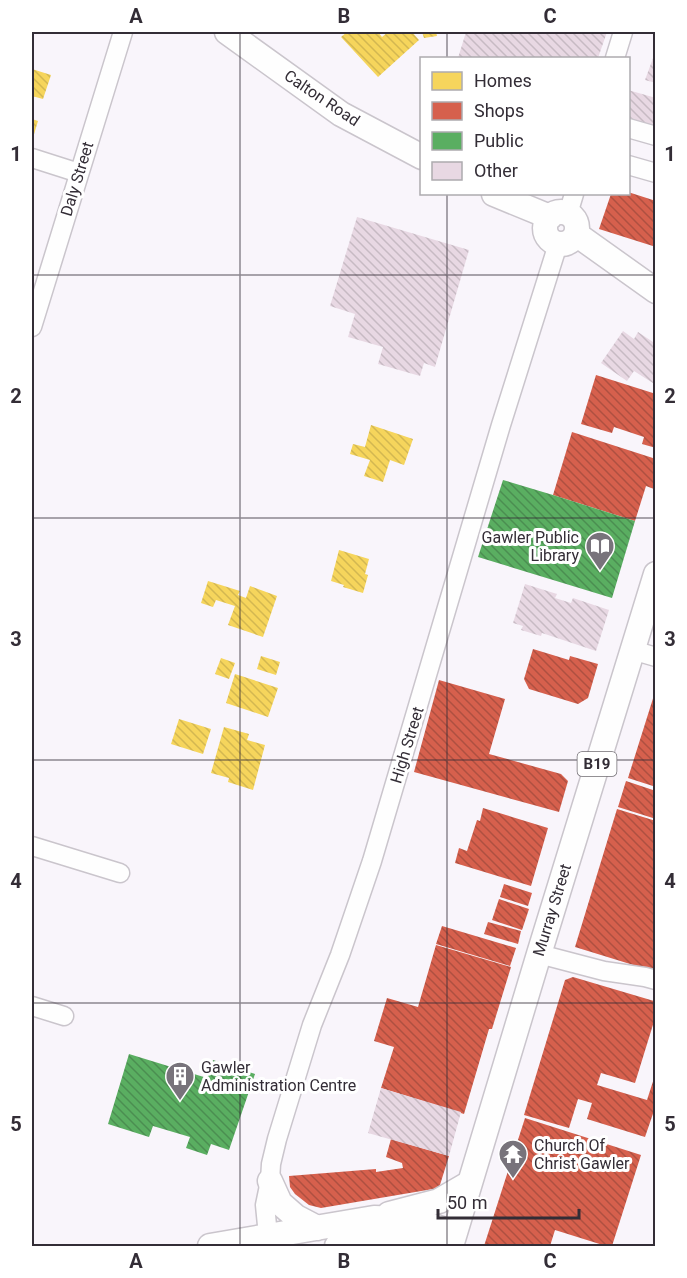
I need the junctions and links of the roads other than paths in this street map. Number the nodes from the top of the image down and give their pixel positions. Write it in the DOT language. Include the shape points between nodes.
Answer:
graph roads {
  1 [pos="123,32"];
  2 [pos="227,32"];
  3 [pos="623,32"];
  4 [pos="615,57"];
  5 [pos="630,129"];
  6 [pos="656,136"];
  7 [pos="420,156"];
  8 [pos="32,158"];
  9 [pos="630,166"];
  10 [pos="79,173"];
  11 [pos="656,173"];
  12 [pos="497,195"];
  13 [pos="565,221"];
  14 [pos="656,291"];
  15 [pos="32,327"];
  16 [pos="656,574"];
  17 [pos="632,650"];
  18 [pos="656,657"];
  19 [pos="32,846"];
  20 [pos="120,873"];
  21 [pos="539,954"];
  22 [pos="656,980"];
  23 [pos="32,1006"];
  24 [pos="64,1016"];
  25 [pos="270,1181"];
  26 [pos="470,1183"];
  27 [pos="374,1218"];
  28 [pos="317,1228"];
  29 [pos="268,1241"];
  30 [pos="397,1242"];
  31 [pos="452,1242"];
  32 [pos="210,1246"];
  33 [pos="337,1246"];
  1 -- 10 [label="street, Daly Street"];
  2 -- 7 [label="main road, Calton Road" via="341,114"];
  3 -- 4 [label="street"];
  5 -- 6 [label="street"];
  8 -- 10 [label="street"];
  9 -- 11 [label="street"];
  10 -- 15 [label="street, Daly Street"];
  12 -- 13 [label="main road"];
  13 -- 14 [label="main road"];
  13 -- 25 [label="street, High Street" via="372,861 312,1025 277,1139"];
  16 -- 17 [label="main road, Murray Street / B19"];
  17 -- 18 [label="street"];
  17 -- 21 [label="main road, Murray Street / B19"];
  19 -- 20 [label="street"];
  21 -- 22 [label="street"];
  21 -- 26 [label="main road, Murray Street / B19"];
  23 -- 24 [label="street"];
  25 -- 28 [label="main road" via="280,1203"];
  25 -- 29 [label="street, High Street" via="265,1206"];
  26 -- 27 [label="main road" via="439,1202"];
  26 -- 31 [label="main road, Murray Street / B19"];
  27 -- 28 [label="main road"];
  27 -- 31 [label="main road" via="436,1227"];
  28 -- 29 [label="main road"];
  29 -- 32 [label="main road"];
  30 -- 31 [label="main road" via="413,1235"];
  30 -- 33 [label="main road"];
}
